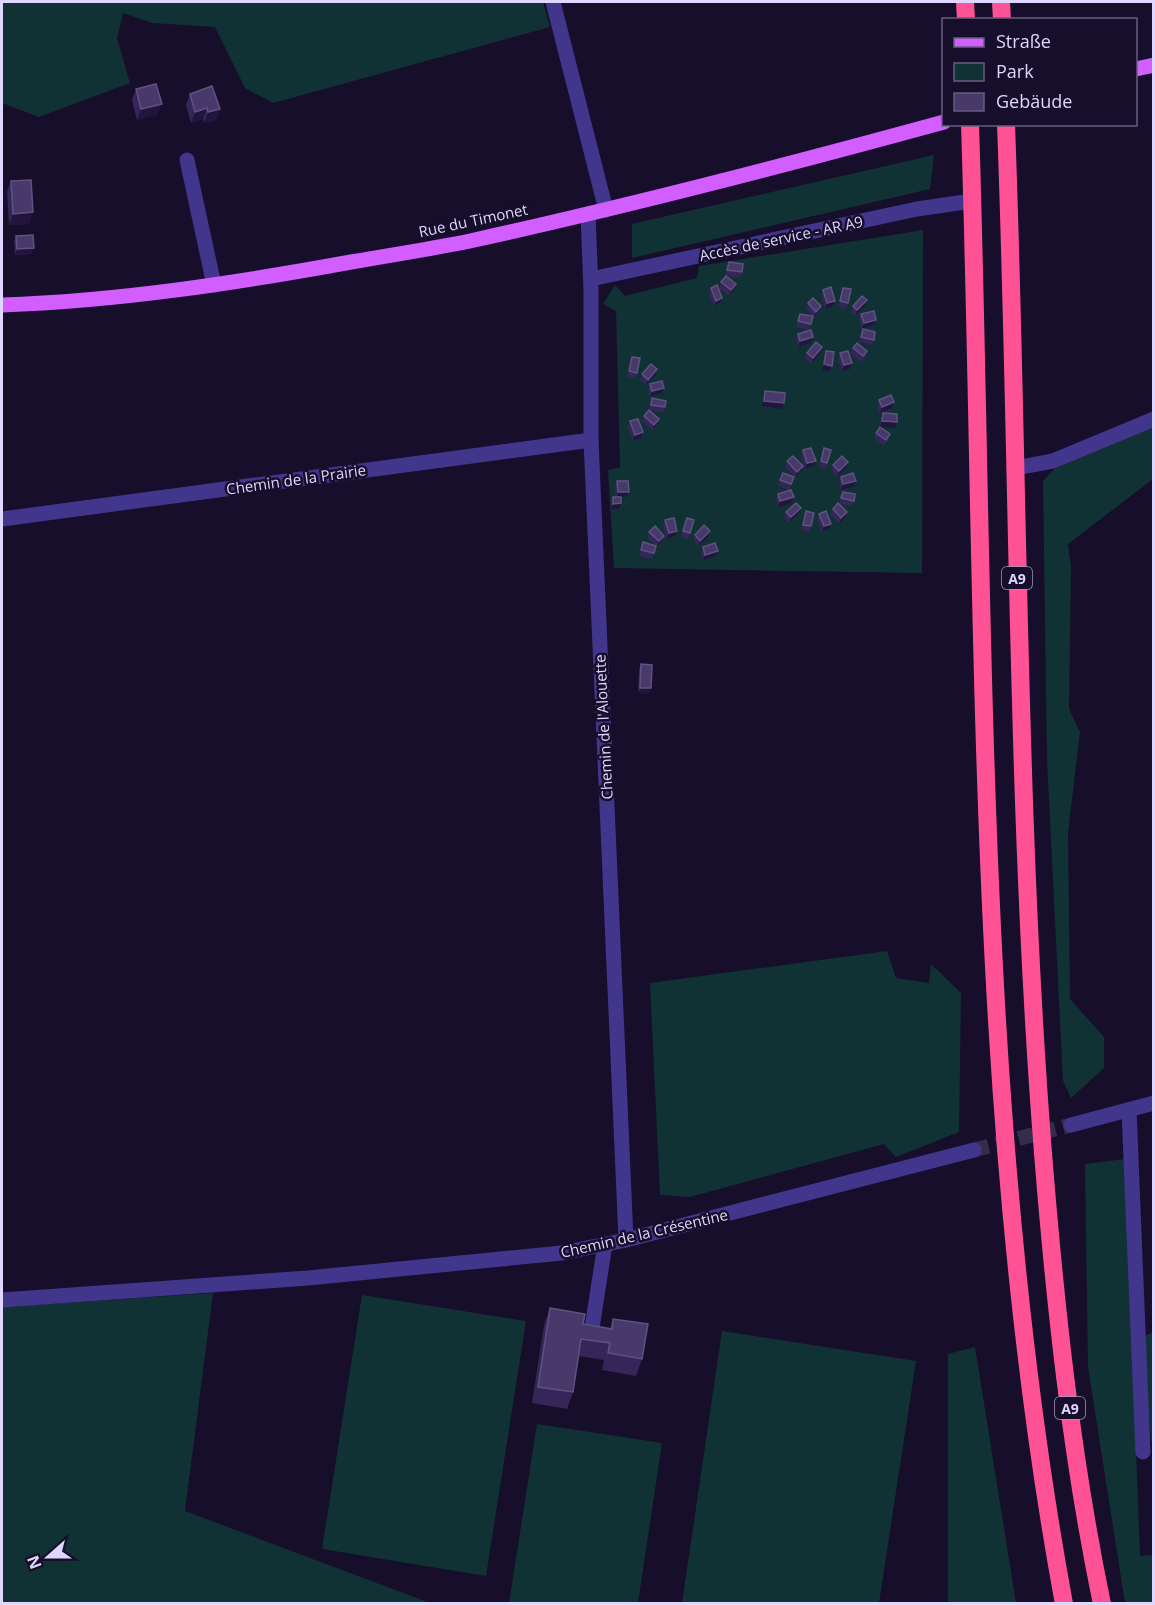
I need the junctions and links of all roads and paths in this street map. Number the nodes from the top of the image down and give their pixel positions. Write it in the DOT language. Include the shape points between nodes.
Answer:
graph roads {
  1 [pos="553,2"];
  2 [pos="965,2"];
  3 [pos="1001,2"];
  4 [pos="966,18"];
  5 [pos="1002,18"];
  6 [pos="1154,64"];
  7 [pos="1137,69"];
  8 [pos="942,123"];
  9 [pos="970,126"];
  10 [pos="1006,126"];
  11 [pos="187,160"];
  12 [pos="972,201"];
  13 [pos="606,210"];
  14 [pos="588,214"];
  15 [pos="591,279"];
  16 [pos="214,285"];
  17 [pos="2,305"];
  18 [pos="1154,419"];
  19 [pos="591,440"];
  20 [pos="1015,468"];
  21 [pos="2,519"];
  22 [pos="1154,1103"];
  23 [pos="1129,1110"];
  24 [pos="1071,1125"];
  25 [pos="974,1150"];
  26 [pos="626,1240"];
  27 [pos="605,1244"];
  28 [pos="2,1300"];
  29 [pos="592,1329"];
  30 [pos="1143,1452"];
  31 [pos="1064,1604"];
  32 [pos="1102,1604"];
  1 -- 13 [label="street"];
  2 -- 4 [label="highway"];
  3 -- 5 [label="highway"];
  6 -- 7 [label="main road"];
  8 -- 13 [label="main road, Rue du Timonet"];
  9 -- 12 [label="highway, A9"];
  10 -- 20 [label="highway, A9"];
  11 -- 16 [label="street"];
  12 -- 15 [label="street, Accès de service - AR A9" via="917,209"];
  12 -- 31 [label="highway, A9" via="984,698 998,1029 1023,1324"];
  13 -- 14 [label="main road, Rue du Timonet"];
  14 -- 15 [label="street, Chemin de l'Alouette"];
  14 -- 16 [label="main road, Rue du Timonet" via="457,243"];
  15 -- 19 [label="street, Chemin de l'Alouette"];
  16 -- 17 [label="main road, Rue du Timonet"];
  18 -- 20 [label="street" via="1053,461"];
  19 -- 21 [label="street, Chemin de la Prairie"];
  19 -- 26 [label="street, Chemin de l'Alouette"];
  20 -- 32 [label="highway, A9" via="1023,790 1040,1109 1061,1333 1080,1479"];
  22 -- 23 [label="street"];
  23 -- 24 [label="street"];
  23 -- 30 [label="street"];
  25 -- 26 [label="street, Chemin de la Crésentine"];
  26 -- 27 [label="street, Chemin de la Crésentine"];
  27 -- 28 [label="street, Chemin de la Crésentine" via="562,1253 308,1278"];
  27 -- 29 [label="street"];
}
